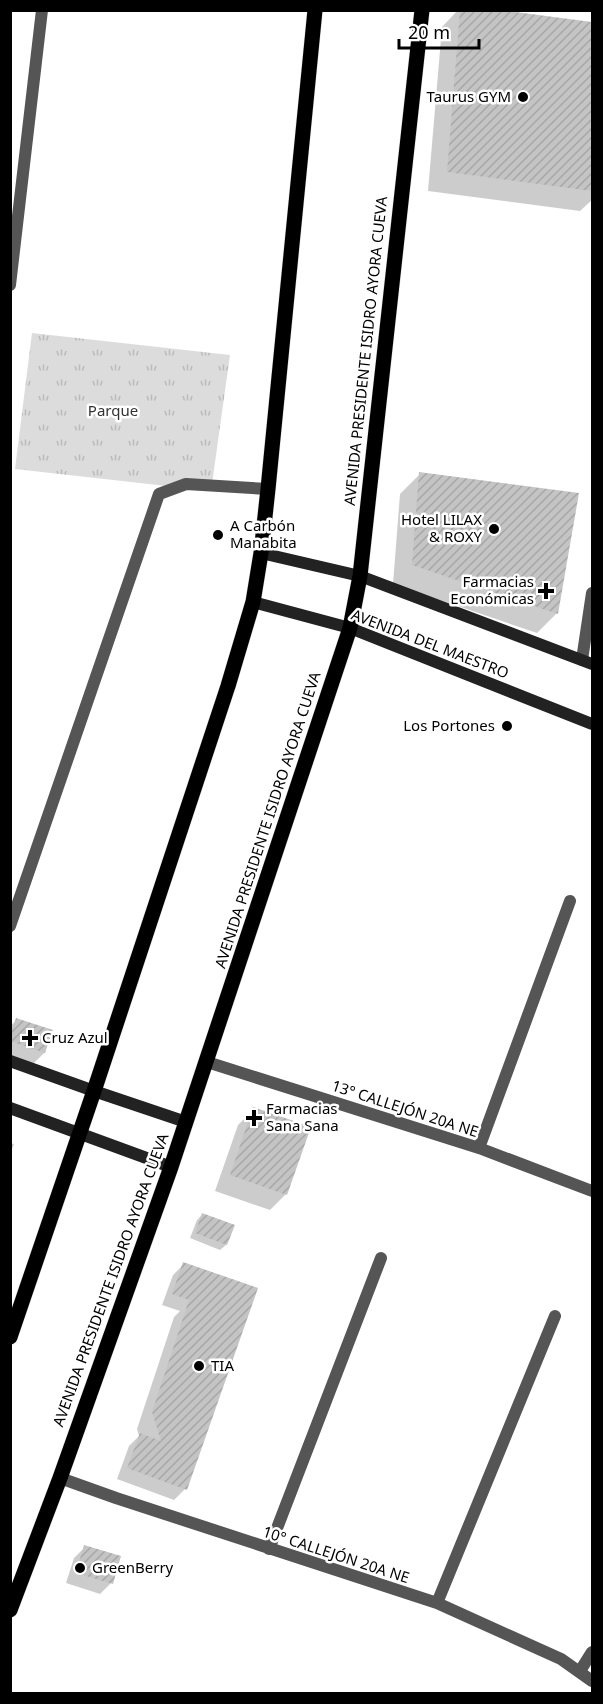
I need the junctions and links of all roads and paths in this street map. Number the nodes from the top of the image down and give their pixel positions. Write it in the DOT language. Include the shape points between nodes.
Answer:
graph roads {
  1 [pos="42,10"];
  2 [pos="315,10"];
  3 [pos="422,10"];
  4 [pos="10,164"];
  5 [pos="24,165"];
  6 [pos="10,285"];
  7 [pos="268,489"];
  8 [pos="261,554"];
  9 [pos="360,576"];
  10 [pos="592,593"];
  11 [pos="253,602"];
  12 [pos="350,628"];
  13 [pos="587,662"];
  14 [pos="592,724"];
  15 [pos="570,901"];
  16 [pos="10,926"];
  17 [pos="10,1061"];
  18 [pos="207,1062"];
  19 [pos="94,1091"];
  20 [pos="10,1108"];
  21 [pos="186,1122"];
  22 [pos="80,1133"];
  23 [pos="479,1148"];
  24 [pos="171,1167"];
  25 [pos="592,1191"];
  26 [pos="381,1258"];
  27 [pos="555,1316"];
  28 [pos="10,1337"];
  29 [pos="60,1478"];
  30 [pos="269,1549"];
  31 [pos="436,1604"];
  32 [pos="10,1610"];
  33 [pos="592,1652"];
  34 [pos="580,1671"];
  35 [pos="592,1681"];
  1 -- 5 [label="street"];
  2 -- 7 [label="main road"];
  3 -- 9 [label="main road, AVENIDA PRESIDENTE ISIDRO AYORA CUEVA"];
  4 -- 5 [label="street"];
  5 -- 6 [label="street"];
  7 -- 8 [label="main road"];
  7 -- 16 [label="street" via="186,484 159,494"];
  8 -- 9 [label="street"];
  8 -- 11 [label="main road"];
  9 -- 12 [label="main road, AVENIDA PRESIDENTE ISIDRO AYORA CUEVA"];
  9 -- 13 [label="street"];
  10 -- 13 [label="street"];
  11 -- 12 [label="street, AVENIDA DEL MAESTRO"];
  11 -- 19 [label="main road"];
  12 -- 14 [label="street, AVENIDA DEL MAESTRO"];
  12 -- 18 [label="main road, AVENIDA PRESIDENTE ISIDRO AYORA CUEVA"];
  15 -- 23 [label="street"];
  17 -- 19 [label="street"];
  18 -- 21 [label="main road, AVENIDA PRESIDENTE ISIDRO AYORA CUEVA"];
  18 -- 23 [label="street, 13° CALLEJÓN 20A NE"];
  19 -- 21 [label="street"];
  19 -- 22 [label="main road"];
  20 -- 22 [label="street"];
  21 -- 24 [label="main road, AVENIDA PRESIDENTE ISIDRO AYORA CUEVA"];
  22 -- 24 [label="street"];
  22 -- 28 [label="main road"];
  23 -- 25 [label="street, 13° CALLEJÓN 20A NE"];
  24 -- 29 [label="main road, AVENIDA PRESIDENTE ISIDRO AYORA CUEVA"];
  26 -- 30 [label="street"];
  27 -- 31 [label="street"];
  29 -- 30 [label="street, 10° CALLEJÓN 20A NE"];
  29 -- 32 [label="main road, AVENIDA PRESIDENTE ISIDRO AYORA CUEVA"];
  30 -- 31 [label="street, 10° CALLEJÓN 20A NE"];
  31 -- 34 [label="street, 10° CALLEJÓN 20A NE"];
  33 -- 34 [label="street"];
  34 -- 35 [label="street, 10° CALLEJÓN 20A NE"];
}
